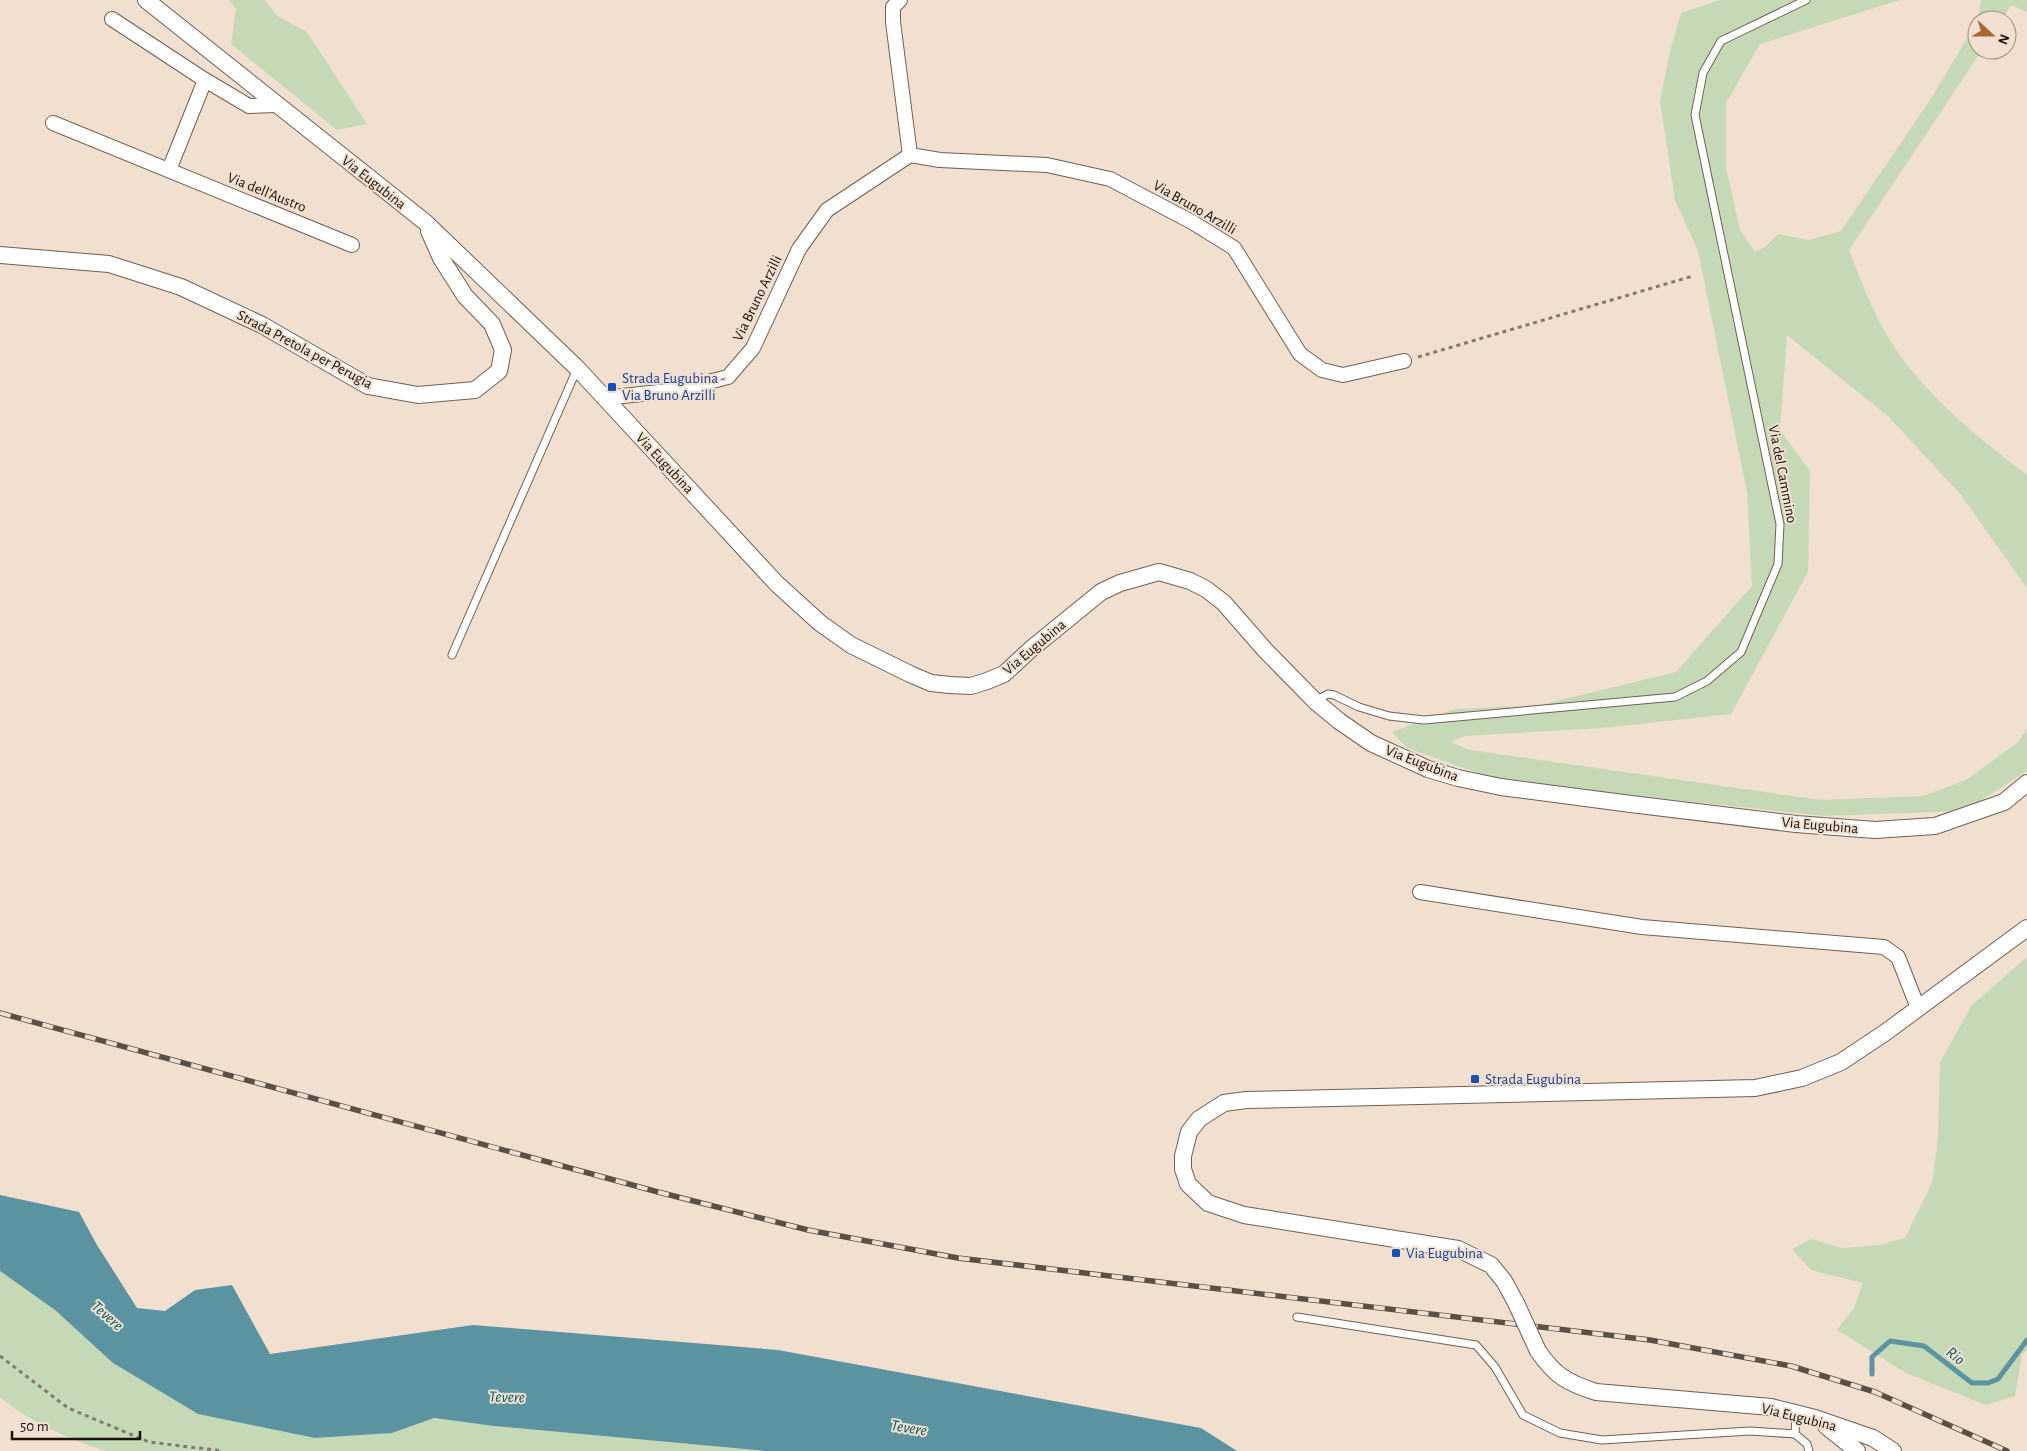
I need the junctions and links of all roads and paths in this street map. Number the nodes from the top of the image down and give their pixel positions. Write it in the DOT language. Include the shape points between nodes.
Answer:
graph roads {
  1 [pos="146,0"];
  2 [pos="900,0"];
  3 [pos="1806,0"];
  4 [pos="112,19"];
  5 [pos="204,80"];
  6 [pos="278,105"];
  7 [pos="53,123"];
  8 [pos="910,155"];
  9 [pos="169,170"];
  10 [pos="425,222"];
  11 [pos="352,244"];
  12 [pos="0,255"];
  13 [pos="1693,276"];
  14 [pos="1404,361"];
  15 [pos="577,368"];
  16 [pos="605,398"];
  17 [pos="452,655"];
  18 [pos="1315,701"];
  19 [pos="2027,783"];
  20 [pos="1420,892"];
  21 [pos="2027,928"];
  22 [pos="1918,1008"];
  23 [pos="1297,1317"];
  24 [pos="0,1356"];
  25 [pos="1796,1413"];
  26 [pos="1816,1418"];
  27 [pos="1795,1434"];
  28 [pos="1856,1450"];
  29 [pos="223,1451"];
  30 [pos="1809,1451"];
  31 [pos="1893,1451"];
  1 -- 6 [label="street, Via Eugubina"];
  2 -- 8 [label="street" via="893,7 893,22"];
  3 -- 18 [label="lane, Via del Cammino" via="1721,40 1703,73 1695,115 1780,524 1778,564 1741,652 1707,681 1674,697 1424,720 1389,716 1334,695 1328,694"];
  4 -- 5 [label="street"];
  5 -- 6 [label="street" via="249,106"];
  5 -- 9 [label="street"];
  6 -- 10 [label="street, Via Eugubina"];
  7 -- 9 [label="street, Via dell'Austro"];
  8 -- 14 [label="street, Via Bruno Arzilli" via="940,160 1047,165 1110,179 1234,248 1300,354 1322,370 1344,375"];
  8 -- 16 [label="street, Via Bruno Arzilli" via="827,210 799,249 753,348 728,377 677,390"];
  9 -- 11 [label="street, Via dell'Austro"];
  10 -- 12 [label="street, Strada Pretola per Perugia" via="441,258 464,296 492,324 504,350 499,371 475,390 418,395 368,386 262,325 181,288 109,264"];
  10 -- 15 [label="street, Via Eugubina"];
  13 -- 14 [label="path"];
  15 -- 16 [label="street, Via Eugubina"];
  15 -- 17 [label="lane"];
  16 -- 18 [label="street, Via Eugubina" via="784,591 820,623 851,645 931,683 971,686 1004,674 1101,592 1120,582 1159,572 1190,581 1224,602"];
  18 -- 19 [label="street, Via Eugubina" via="1371,743 1428,769 1458,778 1510,788 1796,824 1875,830 1935,826 2004,802"];
  20 -- 22 [label="street" via="1642,927 1884,947 1898,956"];
  21 -- 22 [label="street, Via Eugubina"];
  22 -- 25 [label="street, Via Eugubina, bridge" via="1841,1062 1802,1078 1755,1088 1246,1100 1218,1106 1189,1132 1183,1169 1188,1184 1208,1203 1244,1215 1458,1249 1491,1265 1504,1281 1538,1351 1547,1364 1571,1384 1596,1392 1771,1407"];
  23 -- 27 [label="lane" via="1476,1345 1495,1367 1523,1416 1560,1433 1602,1440 1750,1431"];
  24 -- 29 [label="path" via="77,1412 149,1442"];
  25 -- 26 [label="street, Via Eugubina"];
  25 -- 27 [label="lane"];
  26 -- 28 [label="street"];
  26 -- 31 [label="street, Via Eugubina" via="1873,1438"];
  27 -- 30 [label="lane" via="1807,1444"];
}
